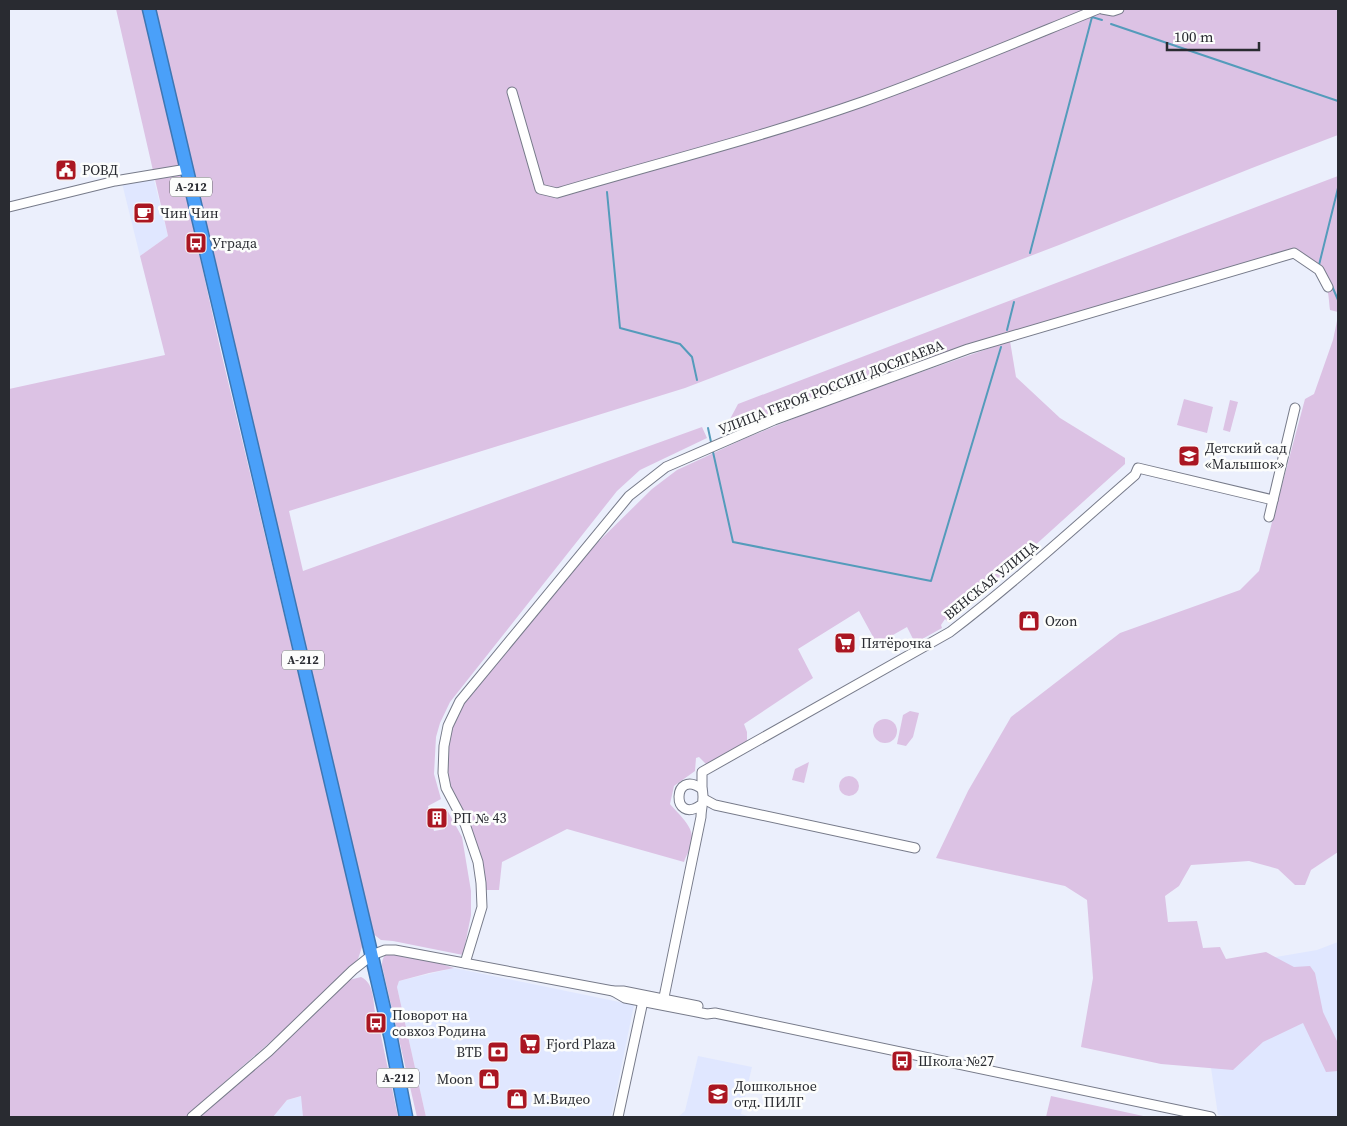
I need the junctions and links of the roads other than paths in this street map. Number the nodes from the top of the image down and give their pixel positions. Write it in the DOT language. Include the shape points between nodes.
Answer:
graph roads {
  1 [pos="149,9"];
  2 [pos="1100,9"];
  3 [pos="1119,9"];
  4 [pos="512,92"];
  5 [pos="187,169"];
  6 [pos="9,207"];
  7 [pos="1328,287"];
  8 [pos="1295,408"];
  9 [pos="1273,500"];
  10 [pos="1269,517"];
  11 [pos="702,790"];
  12 [pos="703,802"];
  13 [pos="915,848"];
  14 [pos="372,955"];
  15 [pos="465,963"];
  16 [pos="613,991"];
  17 [pos="643,1001"];
  18 [pos="663,1002"];
  19 [pos="192,1117"];
  20 [pos="406,1117"];
  21 [pos="618,1117"];
  22 [pos="1211,1117"];
  1 -- 5 [label="highway, А-212"];
  2 -- 3 [label="street"];
  2 -- 4 [label="street" via="937,75 859,102 557,193 540,189"];
  5 -- 6 [label="street" via="115,181"];
  5 -- 14 [label="highway, А-212"];
  7 -- 15 [label="street, УЛИЦА ГЕРОЯ РОССИИ ДОСЯГАЕВА" via="1319,270 1294,253 968,349 774,420 666,468 630,496 460,700 448,726 443,773 446,788 465,824 481,882 482,907"];
  8 -- 9 [label="street"];
  9 -- 10 [label="street"];
  9 -- 11 [label="street, ВЕНСКАЯ УЛИЦА" via="1138,468 1135,475 1084,520 950,632 702,772"];
  11 -- 12 [label="street"];
  11 -- 12 [label="street" via="687,784 680,789 678,797 686,810 694,810"];
  12 -- 13 [label="street"];
  12 -- 18 [label="street"];
  14 -- 15 [label="street" via="395,950"];
  14 -- 19 [label="street"];
  14 -- 20 [label="highway, А-212"];
  15 -- 16 [label="street"];
  16 -- 17 [label="street" via="625,998"];
  16 -- 18 [label="street"];
  17 -- 18 [label="street"];
  17 -- 21 [label="street"];
  18 -- 22 [label="street" via="710,1009 715,1013"];
}
